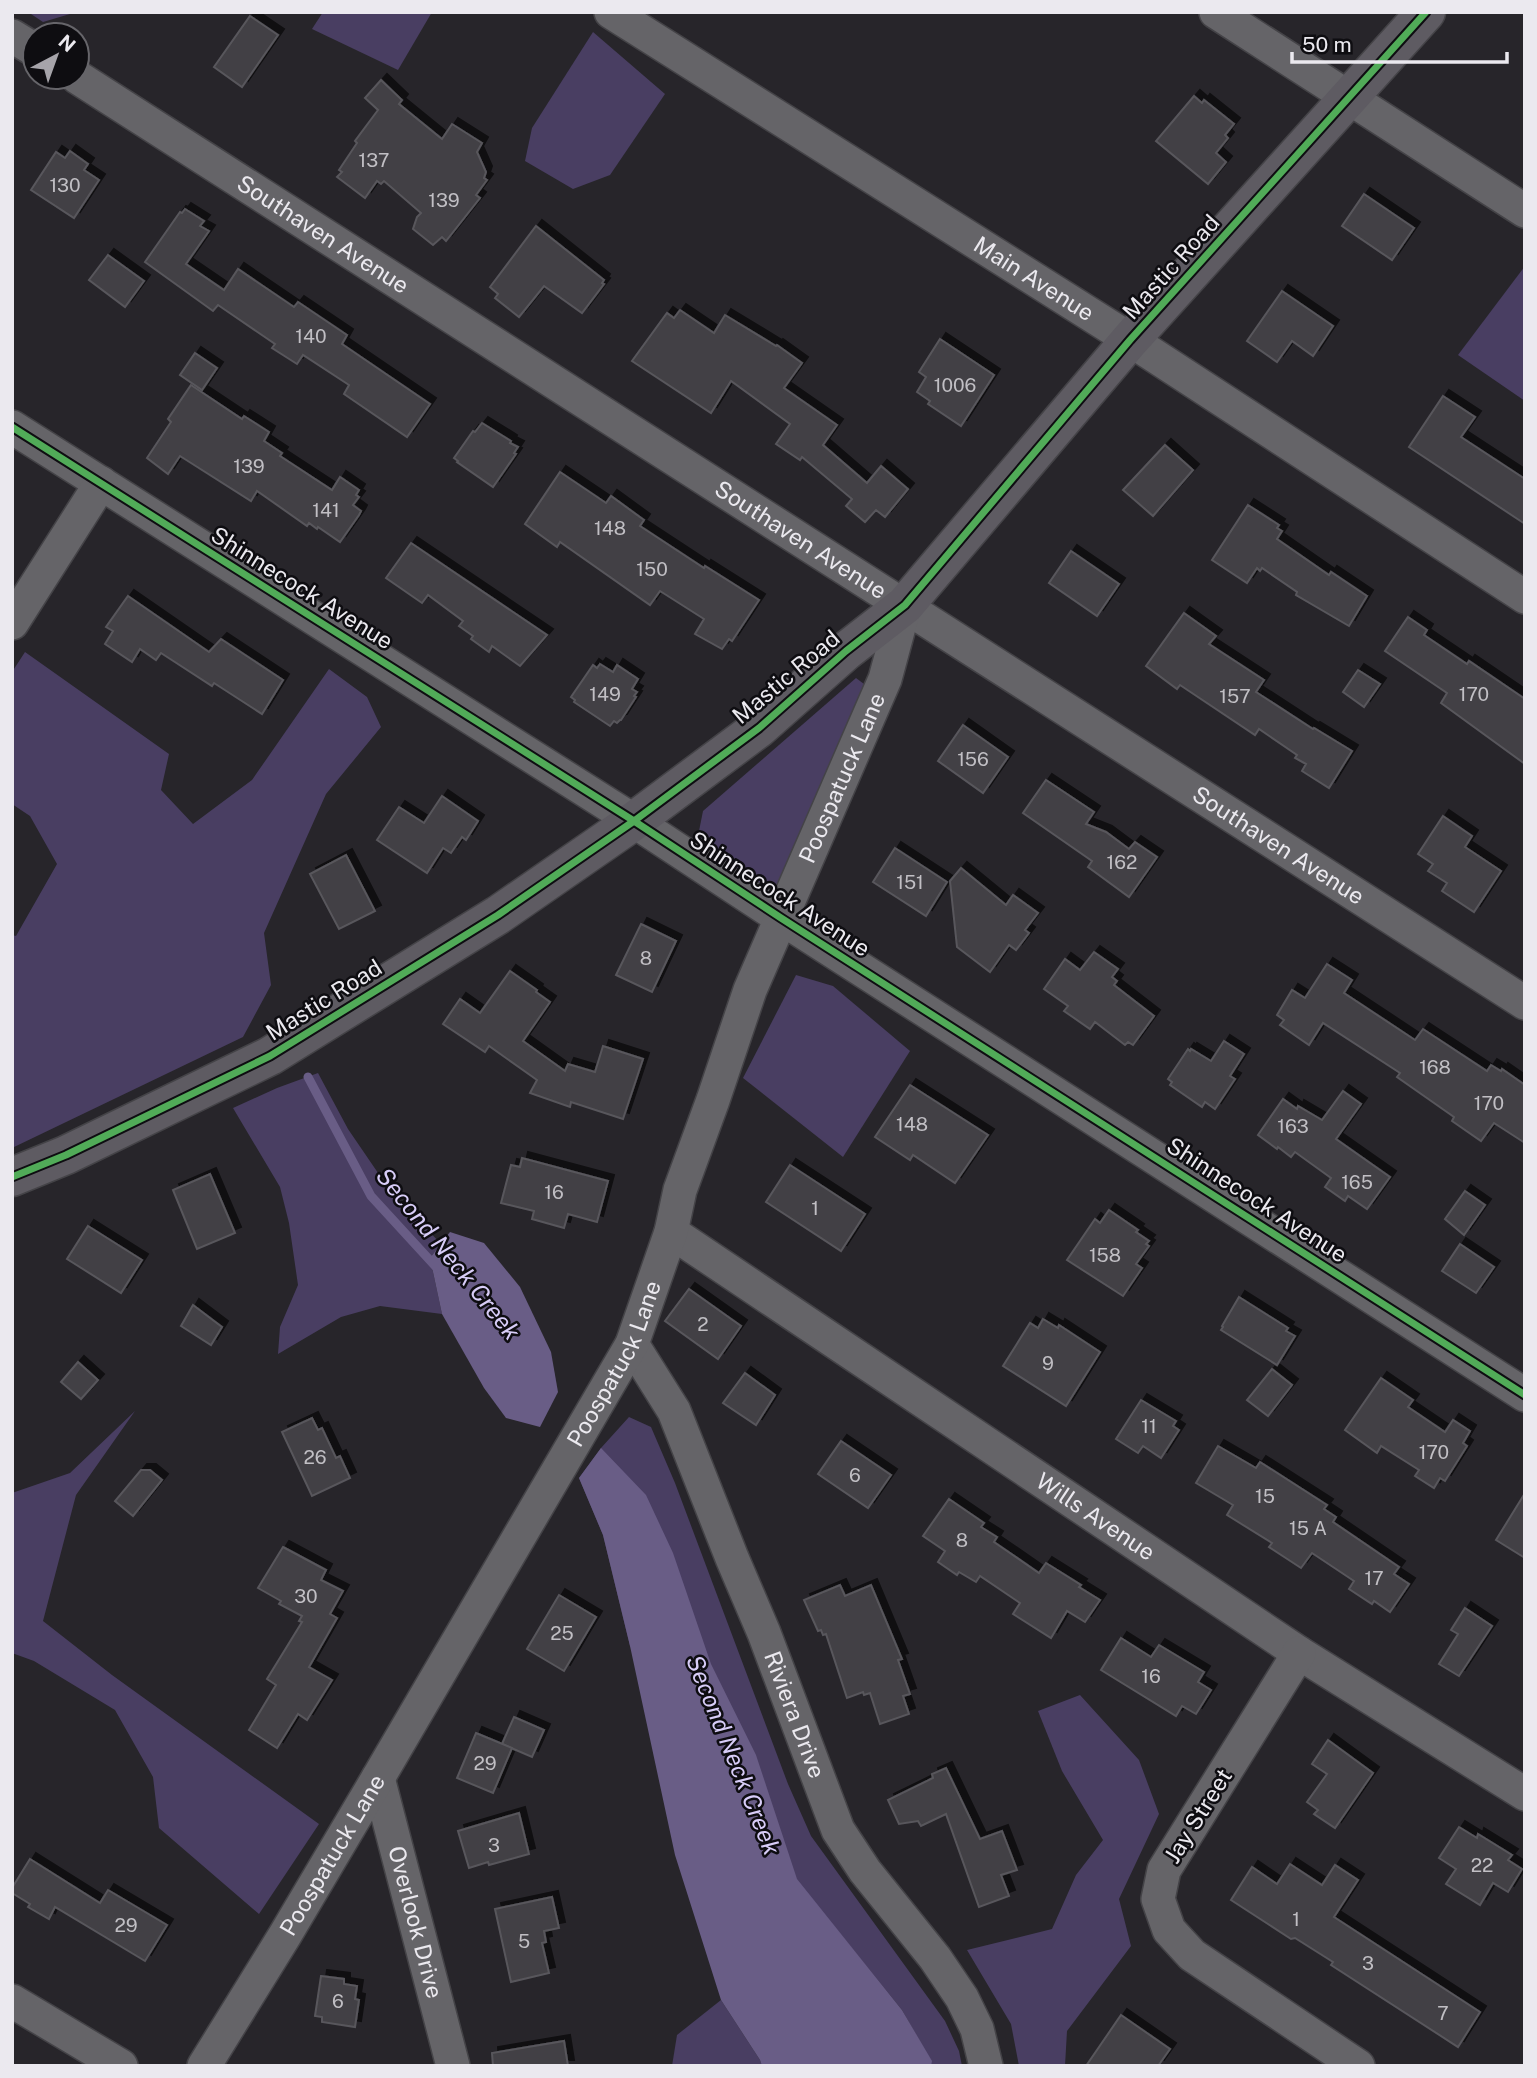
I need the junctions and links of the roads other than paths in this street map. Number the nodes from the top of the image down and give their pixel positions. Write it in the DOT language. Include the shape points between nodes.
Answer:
graph roads {
  1 [pos="611,12"];
  2 [pos="1216,12"];
  3 [pos="1426,12"];
  4 [pos="91,86"];
  5 [pos="1349,98"];
  6 [pos="1525,211"];
  7 [pos="1130,340"];
  8 [pos="12,427"];
  9 [pos="101,483"];
  10 [pos="1525,597"];
  11 [pos="905,605"];
  12 [pos="12,623"];
  13 [pos="634,821"];
  14 [pos="781,918"];
  15 [pos="1525,1003"];
  16 [pos="12,1177"];
  17 [pos="671,1232"];
  18 [pos="632,1344"];
  19 [pos="1525,1395"];
  20 [pos="1299,1653"];
  21 [pos="379,1778"];
  22 [pos="1525,1794"];
  23 [pos="12,2001"];
  24 [pos="121,2066"];
  25 [pos="204,2066"];
  26 [pos="453,2066"];
  27 [pos="986,2066"];
  28 [pos="1358,2066"];
  1 -- 7 [label="street, Main Avenue"];
  2 -- 5 [label="street"];
  3 -- 5 [label="main road, Mastic Road"];
  4 -- 11 [label="street, Southaven Avenue"];
  5 -- 6 [label="street"];
  5 -- 7 [label="main road, Mastic Road"];
  7 -- 10 [label="street, Main Avenue"];
  7 -- 11 [label="main road, Mastic Road"];
  8 -- 9 [label="street, Shinnecock Avenue"];
  9 -- 12 [label="street"];
  9 -- 13 [label="street, Shinnecock Avenue"];
  11 -- 13 [label="main road, Mastic Road" via="759,727"];
  11 -- 14 [label="street, Poospatuck Lane" via="885,679"];
  11 -- 15 [label="street, Southaven Avenue"];
  13 -- 14 [label="street, Shinnecock Avenue"];
  13 -- 16 [label="main road, Mastic Road" via="498,915 270,1056"];
  14 -- 17 [label="street, Poospatuck Lane" via="750,990 680,1190"];
  14 -- 19 [label="street, Shinnecock Avenue"];
  17 -- 18 [label="street, Poospatuck Lane"];
  17 -- 20 [label="street, Wills Avenue"];
  18 -- 21 [label="street, Poospatuck Lane"];
  18 -- 27 [label="street, Riviera Drive" via="674,1411 838,1830 962,1998 977,2029"];
  20 -- 22 [label="street, Wills Avenue"];
  20 -- 28 [label="street, Jay Street" via="1164,1870 1158,1899 1169,1930 1192,1955"];
  21 -- 25 [label="street, Poospatuck Lane"];
  21 -- 26 [label="street, Overlook Drive"];
  23 -- 24 [label="street"];
}
